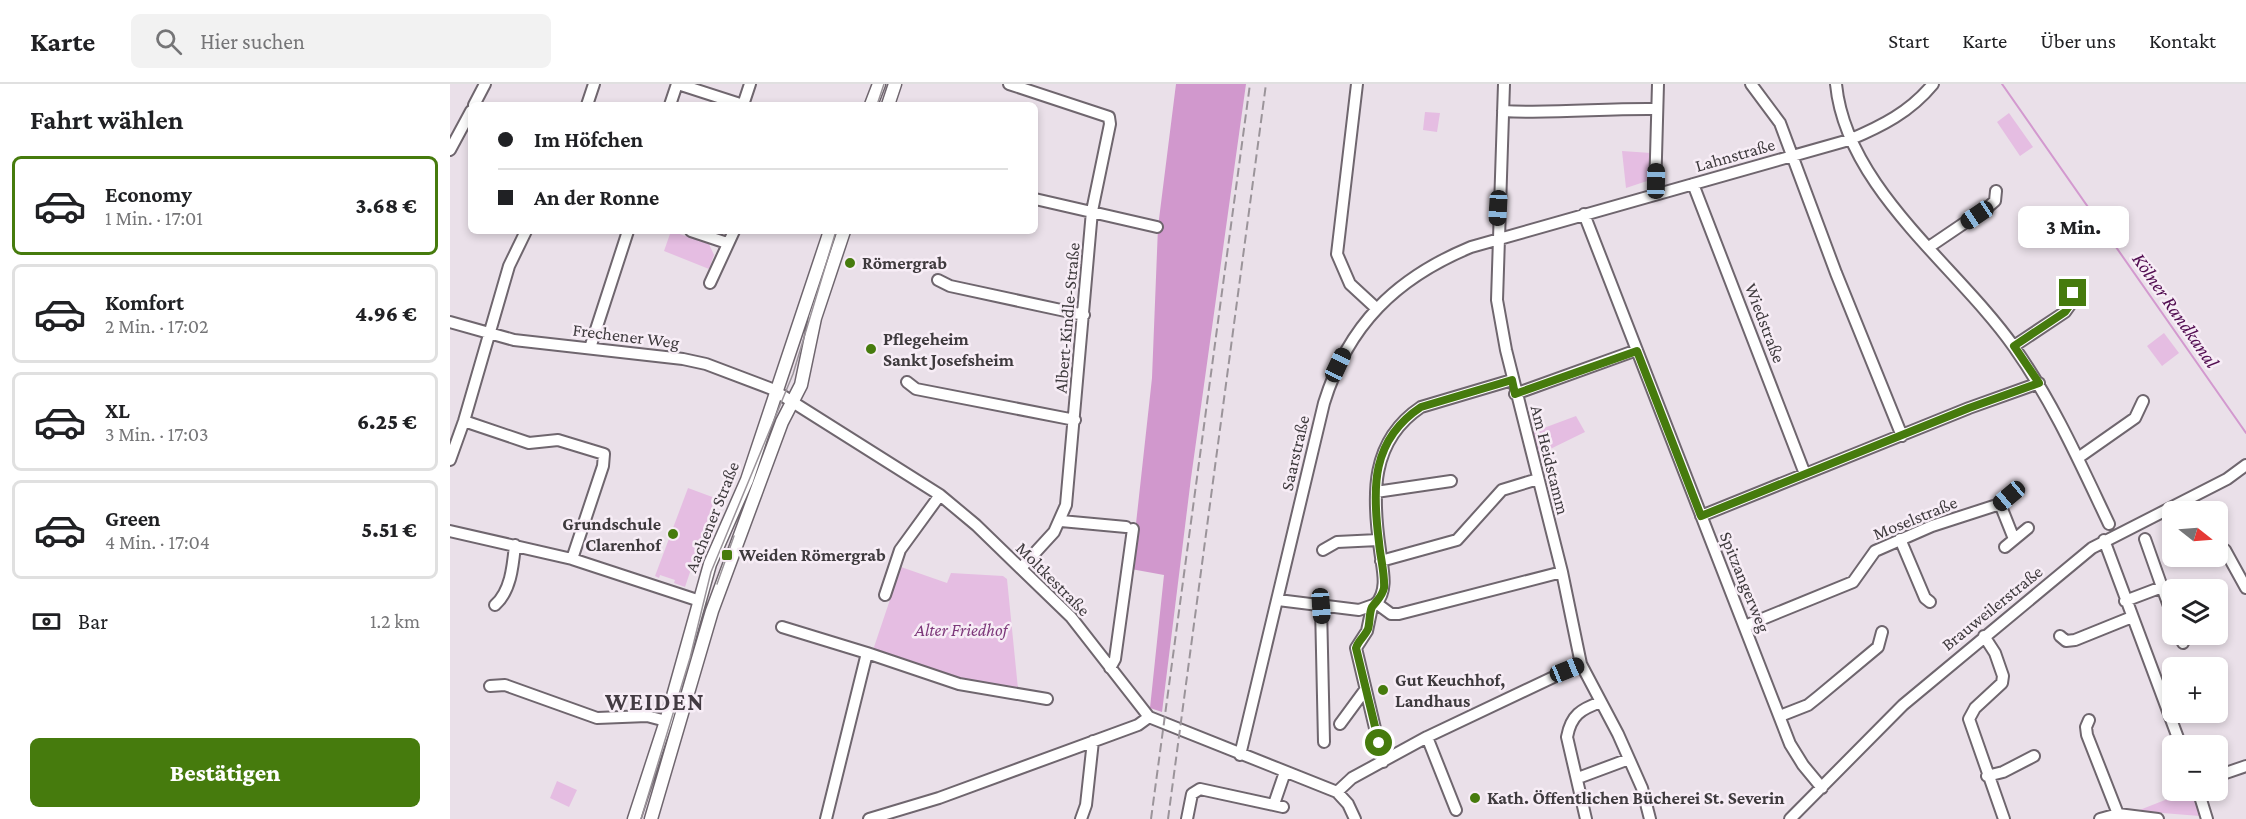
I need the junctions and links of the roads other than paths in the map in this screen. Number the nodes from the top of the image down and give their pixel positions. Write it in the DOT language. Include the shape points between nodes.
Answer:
graph roads {
  1 [pos="485,84"];
  2 [pos="594,84"];
  3 [pos="677,84"];
  4 [pos="750,84"];
  5 [pos="879,84"];
  6 [pos="894,84"];
  7 [pos="1009,84"];
  8 [pos="1357,84"];
  9 [pos="1504,84"];
  10 [pos="1658,84"];
  11 [pos="1751,84"];
  12 [pos="1836,84"];
  13 [pos="1934,84"];
  14 [pos="476,102"];
  15 [pos="588,102"];
  16 [pos="671,102"];
  17 [pos="734,102"];
  18 [pos="744,102"];
  19 [pos="872,102"];
  20 [pos="889,102"];
  21 [pos="1657,109"];
  22 [pos="1503,111"];
  23 [pos="468,117"];
  24 [pos="1849,140"];
  25 [pos="450,150"];
  26 [pos="1792,156"];
  27 [pos="1693,184"];
  28 [pos="1996,191"];
  29 [pos="1655,193"];
  30 [pos="1038,200"];
  31 [pos="1092,212"];
  32 [pos="1584,214"];
  33 [pos="1157,227"];
  34 [pos="525,234"];
  35 [pos="627,234"];
  36 [pos="700,234"];
  37 [pos="732,234"];
  38 [pos="829,234"];
  39 [pos="843,234"];
  40 [pos="1497,239"];
  41 [pos="727,243"];
  42 [pos="1929,247"];
  43 [pos="938,280"];
  44 [pos="710,283"];
  45 [pos="2073,293"];
  46 [pos="1376,308"];
  47 [pos="1084,315"];
  48 [pos="450,322"];
  49 [pos="489,334"];
  50 [pos="2014,346"];
  51 [pos="590,348"];
  52 [pos="1637,351"];
  53 [pos="1512,380"];
  54 [pos="907,382"];
  55 [pos="2039,383"];
  56 [pos="777,392"];
  57 [pos="1515,394"];
  58 [pos="2143,401"];
  59 [pos="792,402"];
  60 [pos="1075,420"];
  61 [pos="464,421"];
  62 [pos="1902,436"];
  63 [pos="2078,458"];
  64 [pos="450,460"];
  65 [pos="2246,465"];
  66 [pos="1805,474"];
  67 [pos="1538,479"];
  68 [pos="1451,482"];
  69 [pos="1376,492"];
  70 [pos="940,495"];
  71 [pos="2009,496"];
  72 [pos="2000,504"];
  73 [pos="1701,516"];
  74 [pos="1061,521"];
  75 [pos="2109,524"];
  76 [pos="2028,528"];
  77 [pos="450,531"];
  78 [pos="1900,539"];
  79 [pos="2014,539"];
  80 [pos="2145,539"];
  81 [pos="1378,540"];
  82 [pos="2104,540"];
  83 [pos="514,545"];
  84 [pos="2005,547"];
  85 [pos="1323,550"];
  86 [pos="2228,555"];
  87 [pos="572,559"];
  88 [pos="1381,561"];
  89 [pos="1022,568"];
  90 [pos="1562,572"];
  91 [pos="2162,587"];
  92 [pos="2246,588"];
  93 [pos="885,595"];
  94 [pos="1278,600"];
  95 [pos="700,601"];
  96 [pos="2125,601"];
  97 [pos="1930,602"];
  98 [pos="495,605"];
  99 [pos="1374,605"];
  100 [pos="1321,606"];
  101 [pos="2132,617"];
  102 [pos="1745,626"];
  103 [pos="782,627"];
  104 [pos="1882,632"];
  105 [pos="1984,636"];
  106 [pos="2060,636"];
  107 [pos="867,653"];
  108 [pos="1581,664"];
  109 [pos="1110,668"];
  110 [pos="490,686"];
  111 [pos="1365,690"];
  112 [pos="1047,699"];
  113 [pos="1601,702"];
  114 [pos="1780,716"];
  115 [pos="1149,717"];
  116 [pos="2089,720"];
  117 [pos="666,721"];
  118 [pos="1340,724"];
  119 [pos="2177,735"];
  120 [pos="1427,737"];
  121 [pos="1093,741"];
  122 [pos="1324,742"];
  123 [pos="1240,756"];
  124 [pos="2034,756"];
  125 [pos="1629,759"];
  126 [pos="1383,762"];
  127 [pos="2246,766"];
  128 [pos="1285,772"];
  129 [pos="2228,772"];
  130 [pos="1987,776"];
  131 [pos="1578,778"];
  132 [pos="1822,788"];
  133 [pos="1337,792"];
  134 [pos="2201,801"];
  135 [pos="1456,810"];
  136 [pos="2118,814"];
  137 [pos="634,819"];
  138 [pos="651,819"];
  139 [pos="826,819"];
  140 [pos="869,819"];
  141 [pos="1081,819"];
  142 [pos="1187,819"];
  143 [pos="1355,819"];
  144 [pos="1586,819"];
  145 [pos="1650,819"];
  146 [pos="1790,819"];
  147 [pos="2004,819"];
  148 [pos="2100,819"];
  149 [pos="2158,819"];
  150 [pos="2207,819"];
  1 -- 14 [label="street"];
  2 -- 15 [label="street"];
  3 -- 16 [label="street"];
  3 -- 17 [label="street"];
  4 -- 18 [label="street"];
  5 -- 19 [label="main road"];
  6 -- 20 [label="main road"];
  7 -- 31 [label="street, Albert-Kindle-Straße" via="1109,117"];
  8 -- 46 [label="street" via="1337,255 1350,284"];
  9 -- 22 [label="street, Am Heidstamm"];
  10 -- 21 [label="street"];
  11 -- 26 [label="street" via="1780,123"];
  12 -- 24 [label="street"];
  13 -- 24 [label="street, Lahnstraße" via="1891,121"];
  21 -- 22 [label="street"];
  21 -- 29 [label="street"];
  22 -- 40 [label="street, Am Heidstamm"];
  23 -- 25 [label="street"];
  24 -- 26 [label="street, Lahnstraße"];
  24 -- 42 [label="street" via="1885,197"];
  26 -- 27 [label="street, Lahnstraße"];
  26 -- 62 [label="street"];
  27 -- 29 [label="street, Lahnstraße"];
  27 -- 66 [label="street, Wiedstraße"];
  28 -- 42 [label="street" via="1995,201 1988,207"];
  29 -- 32 [label="street, Lahnstraße"];
  30 -- 31 [label="street"];
  31 -- 33 [label="street"];
  31 -- 47 [label="street, Albert-Kindle-Straße"];
  32 -- 40 [label="street, Lahnstraße"];
  32 -- 52 [label="street, Spitzangerweg"];
  34 -- 49 [label="street" via="509,266"];
  35 -- 51 [label="street"];
  36 -- 41 [label="street"];
  37 -- 41 [label="street"];
  38 -- 56 [label="main road, Aachener Straße"];
  39 -- 59 [label="main road, Aachener Straße" via="816,318 801,385"];
  40 -- 46 [label="street, Saarstraße" via="1444,258 1407,280"];
  40 -- 53 [label="street, Am Heidstamm" via="1497,300"];
  41 -- 44 [label="street"];
  42 -- 50 [label="street"];
  43 -- 47 [label="street" via="950,286"];
  45 -- 50 [label="street" via="2065,312"];
  46 -- 94 [label="street, Saarstraße" via="1344,352 1332,377"];
  47 -- 60 [label="street, Albert-Kindle-Straße"];
  48 -- 49 [label="street, Frechener Weg"];
  49 -- 51 [label="street, Frechener Weg"];
  49 -- 61 [label="street"];
  50 -- 55 [label="street"];
  51 -- 56 [label="street, Frechener Weg" via="706,364"];
  52 -- 57 [label="street"];
  52 -- 73 [label="street, Spitzangerweg"];
  53 -- 57 [label="street, Am Heidstamm"];
  53 -- 69 [label="street" via="1435,402 1408,416 1383,448"];
  54 -- 60 [label="street" via="916,389"];
  55 -- 62 [label="street"];
  55 -- 63 [label="street"];
  56 -- 59 [label="street, Frechener Weg"];
  56 -- 95 [label="main road, Aachener Straße" via="747,480 713,555"];
  57 -- 67 [label="street, Am Heidstamm"];
  58 -- 63 [label="street" via="2134,418"];
  59 -- 70 [label="street, Moltkestraße"];
  59 -- 138 [label="main road, Aachener Straße" via="711,614"];
  60 -- 74 [label="street, Albert-Kindle-Straße"];
  61 -- 64 [label="street"];
  61 -- 87 [label="street" via="529,443 558,440 604,454"];
  62 -- 66 [label="street"];
  63 -- 75 [label="street"];
  65 -- 82 [label="street, Brauweilerstraße" via="2227,479"];
  66 -- 73 [label="street"];
  67 -- 88 [label="street" via="1502,490 1451,543"];
  67 -- 90 [label="street, Am Heidstamm"];
  68 -- 69 [label="street"];
  69 -- 81 [label="street"];
  70 -- 89 [label="street, Moltkestraße"];
  70 -- 93 [label="street" via="900,550"];
  71 -- 72 [label="street, Moselstraße"];
  72 -- 78 [label="street, Moselstraße"];
  72 -- 79 [label="street"];
  73 -- 102 [label="street, Spitzangerweg"];
  74 -- 89 [label="street, Albert-Kindle-Straße"];
  74 -- 109 [label="street" via="1130,528 1115,659"];
  76 -- 79 [label="street"];
  77 -- 83 [label="street"];
  78 -- 97 [label="street"];
  78 -- 102 [label="street, Moselstraße" via="1875,550 1853,582"];
  79 -- 84 [label="street"];
  80 -- 91 [label="street"];
  81 -- 85 [label="street" via="1337,542"];
  81 -- 88 [label="street"];
  82 -- 96 [label="street"];
  82 -- 105 [label="street, Brauweilerstraße"];
  83 -- 87 [label="street"];
  83 -- 98 [label="street" via="506,590"];
  86 -- 92 [label="street"];
  87 -- 95 [label="street"];
  88 -- 99 [label="street" via="1384,585"];
  89 -- 109 [label="street, Moltkestraße" via="1071,617"];
  90 -- 99 [label="street" via="1399,614"];
  90 -- 108 [label="street, Am Heidstamm"];
  91 -- 96 [label="street"];
  94 -- 100 [label="street"];
  94 -- 123 [label="street, Saarstraße"];
  95 -- 117 [label="main road, Aachener Straße"];
  96 -- 101 [label="street"];
  99 -- 100 [label="street" via="1359,610"];
  99 -- 111 [label="street" via="1367,631 1356,646"];
  100 -- 122 [label="street"];
  101 -- 106 [label="street" via="2075,639 2066,641"];
  101 -- 119 [label="street"];
  102 -- 114 [label="street, Spitzangerweg"];
  103 -- 107 [label="street"];
  104 -- 114 [label="street" via="1878,647 1845,675 1808,705"];
  105 -- 130 [label="street" via="2003,676 1998,689 1975,708 1969,719"];
  105 -- 132 [label="street, Brauweilerstraße" via="1903,705"];
  107 -- 112 [label="street" via="959,684"];
  107 -- 139 [label="street"];
  108 -- 113 [label="street, Am Heidstamm"];
  108 -- 120 [label="street"];
  109 -- 115 [label="street, Moltkestraße"];
  110 -- 117 [label="street" via="505,686 605,720 646,716"];
  111 -- 118 [label="street"];
  111 -- 126 [label="street"];
  113 -- 125 [label="street, Am Heidstamm"];
  113 -- 131 [label="street" via="1581,709 1569,727 1567,737"];
  114 -- 132 [label="street, Spitzangerweg" via="1796,754"];
  115 -- 121 [label="street" via="1138,725"];
  115 -- 123 [label="street, Moltkestraße"];
  116 -- 136 [label="street" via="2087,735"];
  117 -- 137 [label="main road, Aachener Straße"];
  120 -- 126 [label="street"];
  120 -- 135 [label="street"];
  121 -- 140 [label="street" via="939,798"];
  121 -- 141 [label="street"];
  123 -- 128 [label="street, Moltkestraße"];
  124 -- 130 [label="street"];
  125 -- 131 [label="street"];
  125 -- 145 [label="street, Am Heidstamm"];
  126 -- 133 [label="street" via="1352,778"];
  127 -- 129 [label="street"];
  128 -- 133 [label="street, Moltkestraße"];
  128 -- 142 [label="street" via="1279,805 1200,789 1192,794"];
  130 -- 147 [label="street"];
  131 -- 144 [label="street"];
  132 -- 146 [label="street, Brauweilerstraße"];
  133 -- 143 [label="street"];
  134 -- 150 [label="street"];
  136 -- 148 [label="street"];
  136 -- 149 [label="street"];
}
